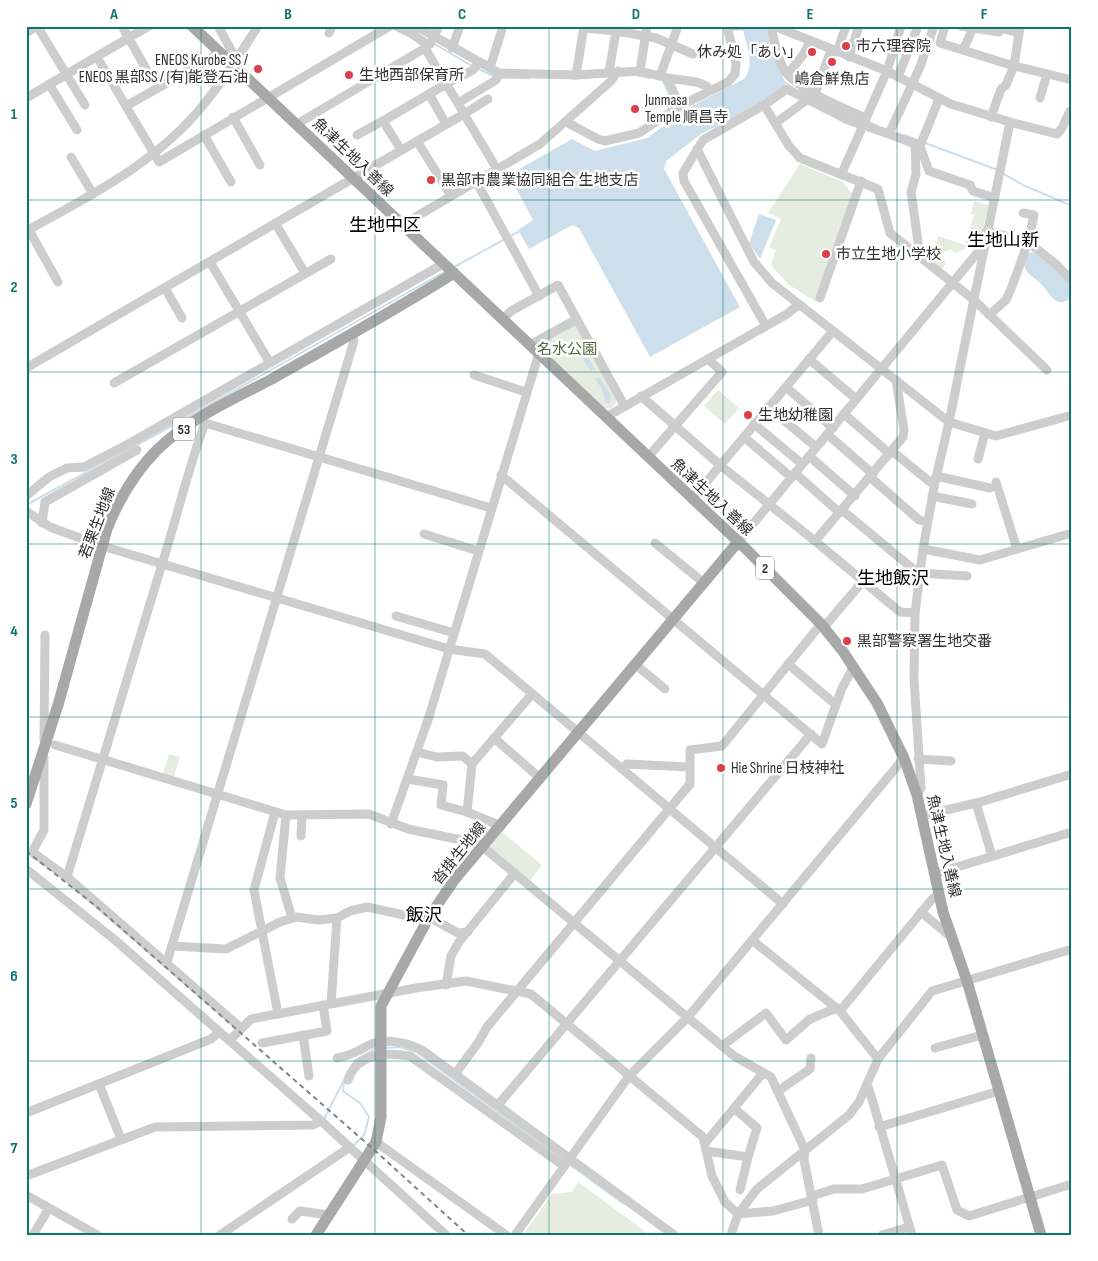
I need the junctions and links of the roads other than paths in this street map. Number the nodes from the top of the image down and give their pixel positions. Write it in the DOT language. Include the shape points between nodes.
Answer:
graph roads {
  1 [pos="122,26"];
  2 [pos="148,26"];
  3 [pos="192,26"];
  4 [pos="218,26"];
  5 [pos="390,26"];
  6 [pos="396,26"];
  7 [pos="439,26"];
  8 [pos="460,26"];
  9 [pos="504,26"];
  10 [pos="647,26"];
  11 [pos="678,26"];
  12 [pos="729,26"];
  13 [pos="741,26"];
  14 [pos="772,26"];
  15 [pos="846,26"];
  16 [pos="859,26"];
  17 [pos="901,26"];
  18 [pos="918,26"];
  19 [pos="934,26"];
  20 [pos="944,26"];
  21 [pos="961,26"];
  22 [pos="584,27"];
  23 [pos="974,27"];
  24 [pos="255,28"];
  25 [pos="415,29"];
  26 [pos="617,29"];
  27 [pos="1020,29"];
  28 [pos="26,32"];
  29 [pos="644,36"];
  30 [pos="128,37"];
  31 [pos="810,42"];
  32 [pos="429,44"];
  33 [pos="672,44"];
  34 [pos="452,48"];
  35 [pos="963,50"];
  36 [pos="834,51"];
  37 [pos="220,53"];
  38 [pos="693,54"];
  39 [pos="97,57"];
  40 [pos="850,57"];
  41 [pos="234,62"];
  42 [pos="478,63"];
  43 [pos="1014,66"];
  44 [pos="490,68"];
  45 [pos="640,71"];
  46 [pos="887,71"];
  47 [pos="614,72"];
  48 [pos="499,73"];
  49 [pos="788,74"];
  50 [pos="1048,74"];
  51 [pos="66,75"];
  52 [pos="576,75"];
  53 [pos="150,76"];
  54 [pos="664,77"];
  55 [pos="898,77"];
  56 [pos="1072,80"];
  57 [pos="49,84"];
  58 [pos="446,84"];
  59 [pos="913,84"];
  60 [pos="710,90"];
  61 [pos="429,94"];
  62 [pos="815,94"];
  63 [pos="268,96"];
  64 [pos="26,98"];
  65 [pos="1040,98"];
  66 [pos="488,99"];
  67 [pos="807,100"];
  68 [pos="939,100"];
  69 [pos="458,103"];
  70 [pos="85,105"];
  71 [pos="764,105"];
  72 [pos="126,106"];
  73 [pos="680,106"];
  74 [pos="1072,111"];
  75 [pos="464,114"];
  76 [pos="233,117"];
  77 [pos="991,117"];
  78 [pos="383,121"];
  79 [pos="566,122"];
  80 [pos="777,122"];
  81 [pos="864,122"];
  82 [pos="1010,122"];
  83 [pos="297,124"];
  84 [pos="446,124"];
  85 [pos="77,130"];
  86 [pos="888,134"];
  87 [pos="204,135"];
  88 [pos="357,135"];
  89 [pos="417,141"];
  90 [pos="918,145"];
  91 [pos="697,149"];
  92 [pos="401,150"];
  93 [pos="154,154"];
  94 [pos="71,157"];
  95 [pos="260,165"];
  96 [pos="497,169"];
  97 [pos="842,174"];
  98 [pos="353,178"];
  99 [pos="476,181"];
  100 [pos="860,181"];
  101 [pos="231,182"];
  102 [pos="93,194"];
  103 [pos="450,196"];
  104 [pos="995,198"];
  105 [pos="1023,213"];
  106 [pos="275,223"];
  107 [pos="402,225"];
  108 [pos="27,231"];
  109 [pos="987,231"];
  110 [pos="1028,242"];
  111 [pos="985,244"];
  112 [pos="917,254"];
  113 [pos="331,259"];
  114 [pos="210,262"];
  115 [pos="443,264"];
  116 [pos="305,274"];
  117 [pos="454,274"];
  118 [pos="1072,281"];
  119 [pos="58,282"];
  120 [pos="952,283"];
  121 [pos="164,288"];
  122 [pos="539,296"];
  123 [pos="820,298"];
  124 [pos="974,300"];
  125 [pos="798,306"];
  126 [pos="240,311"];
  127 [pos="989,314"];
  128 [pos="182,318"];
  129 [pos="577,319"];
  130 [pos="502,320"];
  131 [pos="766,326"];
  132 [pos="833,331"];
  133 [pos="352,334"];
  134 [pos="534,349"];
  135 [pos="708,359"];
  136 [pos="809,359"];
  137 [pos="270,363"];
  138 [pos="26,368"];
  139 [pos="881,368"];
  140 [pos="1048,370"];
  141 [pos="474,375"];
  142 [pos="896,380"];
  143 [pos="114,383"];
  144 [pos="786,387"];
  145 [pos="526,392"];
  146 [pos="641,396"];
  147 [pos="856,399"];
  148 [pos="624,405"];
  149 [pos="768,407"];
  150 [pos="844,414"];
  151 [pos="1072,415"];
  152 [pos="606,417"];
  153 [pos="203,420"];
  154 [pos="949,422"];
  155 [pos="754,424"];
  156 [pos="675,427"];
  157 [pos="830,431"];
  158 [pos="985,433"];
  159 [pos="744,437"];
  160 [pos="134,446"];
  161 [pos="816,447"];
  162 [pos="891,452"];
  163 [pos="319,457"];
  164 [pos="648,458"];
  165 [pos="978,459"];
  166 [pos="806,460"];
  167 [pos="146,462"];
  168 [pos="720,464"];
  169 [pos="501,475"];
  170 [pos="793,475"];
  171 [pos="872,476"];
  172 [pos="936,479"];
  173 [pos="26,496"];
  174 [pos="855,496"];
  175 [pos="932,496"];
  176 [pos="692,498"];
  177 [pos="769,504"];
  178 [pos="972,504"];
  179 [pos="491,508"];
  180 [pos="26,512"];
  181 [pos="841,512"];
  182 [pos="42,522"];
  183 [pos="927,522"];
  184 [pos="1072,533"];
  185 [pos="424,534"];
  186 [pos="815,541"];
  187 [pos="738,542"];
  188 [pos="655,543"];
  189 [pos="102,546"];
  190 [pos="923,549"];
  191 [pos="1017,549"];
  192 [pos="478,551"];
  193 [pos="163,564"];
  194 [pos="920,572"];
  195 [pos="967,576"];
  196 [pos="863,581"];
  197 [pos="704,583"];
  198 [pos="277,599"];
  199 [pos="915,613"];
  200 [pos="396,616"];
  201 [pos="675,619"];
  202 [pos="823,625"];
  203 [pos="454,633"];
  204 [pos="45,635"];
  205 [pos="449,650"];
  206 [pos="788,664"];
  207 [pos="636,665"];
  208 [pos="854,666"];
  209 [pos="665,688"];
  210 [pos="532,694"];
  211 [pos="764,694"];
  212 [pos="835,704"];
  213 [pos="578,732"];
  214 [pos="810,734"];
  215 [pos="494,738"];
  216 [pos="55,745"];
  217 [pos="417,752"];
  218 [pos="102,758"];
  219 [pos="904,758"];
  220 [pos="918,759"];
  221 [pos="950,761"];
  222 [pos="472,764"];
  223 [pos="44,765"];
  224 [pos="689,767"];
  225 [pos="622,769"];
  226 [pos="1072,774"];
  227 [pos="26,775"];
  228 [pos="540,778"];
  229 [pos="408,779"];
  230 [pos="218,794"];
  231 [pos="917,795"];
  232 [pos="976,803"];
  233 [pos="26,804"];
  234 [pos="669,808"];
  235 [pos="275,812"];
  236 [pos="467,812"];
  237 [pos="286,815"];
  238 [pos="302,815"];
  239 [pos="921,816"];
  240 [pos="391,824"];
  241 [pos="501,826"];
  242 [pos="1072,832"];
  243 [pos="301,836"];
  244 [pos="483,847"];
  245 [pos="715,847"];
  246 [pos="29,850"];
  247 [pos="992,856"];
  248 [pos="26,869"];
  249 [pos="515,873"];
  250 [pos="934,874"];
  251 [pos="68,877"];
  252 [pos="939,896"];
  253 [pos="783,904"];
  254 [pos="921,912"];
  255 [pos="292,918"];
  256 [pos="337,918"];
  257 [pos="428,918"];
  258 [pos="574,922"];
  259 [pos="261,930"];
  260 [pos="468,932"];
  261 [pos="951,937"];
  262 [pos="752,940"];
  263 [pos="172,946"];
  264 [pos="1072,949"];
  265 [pos="620,961"];
  266 [pos="167,962"];
  267 [pos="967,981"];
  268 [pos="446,985"];
  269 [pos="515,992"];
  270 [pos="387,993"];
  271 [pos="327,1004"];
  272 [pos="839,1009"];
  273 [pos="278,1014"];
  274 [pos="688,1017"];
  275 [pos="567,1024"];
  276 [pos="241,1028"];
  277 [pos="219,1032"];
  278 [pos="982,1035"];
  279 [pos="302,1036"];
  280 [pos="230,1040"];
  281 [pos="262,1043"];
  282 [pos="722,1046"];
  283 [pos="935,1048"];
  284 [pos="380,1049"];
  285 [pos="337,1058"];
  286 [pos="811,1058"];
  287 [pos="878,1059"];
  288 [pos="763,1073"];
  289 [pos="455,1074"];
  290 [pos="309,1076"];
  291 [pos="630,1076"];
  292 [pos="348,1080"];
  293 [pos="99,1084"];
  294 [pos="866,1086"];
  295 [pos="778,1091"];
  296 [pos="999,1091"];
  297 [pos="498,1105"];
  298 [pos="735,1109"];
  299 [pos="26,1113"];
  300 [pos="321,1121"];
  301 [pos="879,1127"];
  302 [pos="121,1139"];
  303 [pos="376,1142"];
  304 [pos="350,1147"];
  305 [pos="706,1147"];
  306 [pos="805,1150"];
  307 [pos="748,1157"];
  308 [pos="570,1158"];
  309 [pos="364,1161"];
  310 [pos="564,1166"];
  311 [pos="26,1176"];
  312 [pos="895,1179"];
  313 [pos="1072,1184"];
  314 [pos="740,1190"];
  315 [pos="26,1195"];
  316 [pos="1030,1197"];
  317 [pos="812,1198"];
  318 [pos="49,1208"];
  319 [pos="738,1214"];
  320 [pos="329,1215"];
  321 [pos="292,1219"];
  322 [pos="910,1231"];
  323 [pos="33,1235"];
  324 [pos="97,1235"];
  325 [pos="220,1235"];
  326 [pos="316,1235"];
  327 [pos="446,1235"];
  328 [pos="506,1235"];
  329 [pos="515,1235"];
  330 [pos="674,1235"];
  331 [pos="730,1235"];
  332 [pos="819,1235"];
  333 [pos="882,1235"];
  334 [pos="1041,1235"];
  1 -- 30 [label="street"];
  2 -- 30 [label="street"];
  3 -- 37 [label="main road, 魚津生地入善線 / 2"];
  4 -- 41 [label="street"];
  5 -- 63 [label="street"];
  6 -- 25 [label="street"];
  7 -- 32 [label="street"];
  8 -- 34 [label="street"];
  9 -- 44 [label="street"];
  10 -- 29 [label="street"];
  11 -- 33 [label="street"];
  12 -- 13 [label="street"];
  12 -- 60 [label="street" via="735,74 728,82"];
  14 -- 31 [label="street"];
  14 -- 49 [label="street" via="775,44"];
  15 -- 36 [label="street"];
  16 -- 40 [label="street"];
  17 -- 46 [label="street"];
  18 -- 55 [label="street"];
  19 -- 59 [label="street"];
  20 -- 35 [label="street" via="940,43"];
  21 -- 23 [label="street"];
  22 -- 26 [label="street"];
  22 -- 52 [label="street"];
  23 -- 27 [label="street" via="999,32 1001,28"];
  23 -- 35 [label="street"];
  24 -- 41 [label="street"];
  25 -- 32 [label="street"];
  26 -- 29 [label="street"];
  26 -- 47 [label="street"];
  27 -- 43 [label="street"];
  28 -- 51 [label="street" via="37,26"];
  29 -- 33 [label="street"];
  29 -- 45 [label="street"];
  30 -- 39 [label="street"];
  30 -- 53 [label="street"];
  31 -- 36 [label="street"];
  31 -- 49 [label="street"];
  32 -- 34 [label="street"];
  32 -- 58 [label="street"];
  32 -- 83 [label="street"];
  33 -- 38 [label="street"];
  33 -- 54 [label="street"];
  34 -- 42 [label="street"];
  35 -- 43 [label="street"];
  36 -- 40 [label="street"];
  36 -- 62 [label="street"];
  37 -- 41 [label="main road, 魚津生地入善線 / 2"];
  37 -- 72 [label="street"];
  39 -- 51 [label="street"];
  39 -- 72 [label="street"];
  40 -- 46 [label="street"];
  41 -- 63 [label="main road, 魚津生地入善線 / 2"];
  41 -- 93 [label="street" via="204,105"];
  42 -- 44 [label="street"];
  42 -- 58 [label="street" via="473,70"];
  43 -- 50 [label="street"];
  43 -- 77 [label="street"];
  44 -- 48 [label="street"];
  45 -- 47 [label="street"];
  45 -- 54 [label="street"];
  46 -- 55 [label="street"];
  46 -- 81 [label="street"];
  47 -- 52 [label="street"];
  47 -- 79 [label="street" via="612,81"];
  48 -- 52 [label="street"];
  48 -- 69 [label="street" via="496,80"];
  49 -- 62 [label="street"];
  50 -- 56 [label="street"];
  50 -- 65 [label="street"];
  51 -- 57 [label="street"];
  51 -- 70 [label="street"];
  54 -- 60 [label="street" via="708,86"];
  54 -- 73 [label="street"];
  55 -- 59 [label="street"];
  57 -- 64 [label="street"];
  57 -- 85 [label="street"];
  58 -- 61 [label="street"];
  58 -- 69 [label="street"];
  59 -- 68 [label="street"];
  59 -- 86 [label="street"];
  60 -- 73 [label="street"];
  61 -- 78 [label="street"];
  61 -- 84 [label="street"];
  62 -- 67 [label="street"];
  62 -- 81 [label="street"];
  63 -- 76 [label="street"];
  63 -- 83 [label="main road, 魚津生地入善線 / 2"];
  66 -- 75 [label="street"];
  67 -- 71 [label="street" via="787,89"];
  67 -- 80 [label="street"];
  67 -- 81 [label="street"];
  68 -- 77 [label="street"];
  68 -- 90 [label="street"];
  69 -- 75 [label="street"];
  71 -- 80 [label="street"];
  71 -- 91 [label="street" via="703,140"];
  72 -- 93 [label="street"];
  73 -- 79 [label="street" via="639,133 605,141"];
  74 -- 82 [label="street" via="1057,134"];
  75 -- 84 [label="street"];
  75 -- 96 [label="street"];
  76 -- 87 [label="street"];
  76 -- 95 [label="street"];
  77 -- 82 [label="street"];
  78 -- 88 [label="street"];
  78 -- 92 [label="street"];
  79 -- 96 [label="street" via="540,144"];
  80 -- 97 [label="street" via="789,146 800,158"];
  81 -- 86 [label="street"];
  81 -- 97 [label="street"];
  82 -- 104 [label="street"];
  83 -- 98 [label="main road, 魚津生地入善線 / 2"];
  84 -- 89 [label="street"];
  86 -- 90 [label="street"];
  87 -- 93 [label="street" via="159,162"];
  87 -- 101 [label="street"];
  89 -- 92 [label="street"];
  89 -- 103 [label="street"];
  90 -- 104 [label="street" via="929,171 970,185 973,191"];
  90 -- 112 [label="street" via="911,192"];
  91 -- 125 [label="street" via="754,262"];
  91 -- 131 [label="street" via="683,174 684,181"];
  92 -- 98 [label="street"];
  93 -- 102 [label="street"];
  94 -- 102 [label="street"];
  96 -- 99 [label="street"];
  97 -- 100 [label="street"];
  98 -- 106 [label="street"];
  98 -- 107 [label="main road, 魚津生地入善線 / 2"];
  99 -- 103 [label="street"];
  99 -- 122 [label="street"];
  100 -- 112 [label="street" via="878,189 890,233"];
  100 -- 123 [label="street"];
  102 -- 108 [label="street"];
  103 -- 107 [label="street"];
  104 -- 109 [label="street"];
  105 -- 110 [label="street" via="1034,215"];
  106 -- 114 [label="street"];
  106 -- 116 [label="street"];
  107 -- 115 [label="main road, 魚津生地入善線 / 2"];
  108 -- 119 [label="street"];
  109 -- 110 [label="street"];
  109 -- 111 [label="street"];
  110 -- 118 [label="street"];
  110 -- 127 [label="street" via="1006,300"];
  111 -- 120 [label="street"];
  111 -- 124 [label="street"];
  112 -- 120 [label="street"];
  113 -- 116 [label="street"];
  114 -- 121 [label="street"];
  114 -- 126 [label="street"];
  115 -- 117 [label="main road, 魚津生地入善線 / 2"];
  115 -- 137 [label="street"];
  116 -- 126 [label="street"];
  117 -- 130 [label="main road, 魚津生地入善線 / 2"];
  117 -- 133 [label="main road, 若栗生地線 / 53"];
  120 -- 124 [label="street"];
  120 -- 139 [label="street"];
  121 -- 128 [label="street"];
  121 -- 138 [label="street"];
  122 -- 129 [label="street" via="558,286"];
  122 -- 130 [label="street" via="511,311"];
  124 -- 127 [label="street"];
  124 -- 154 [label="street"];
  125 -- 131 [label="street"];
  125 -- 132 [label="street"];
  126 -- 137 [label="street"];
  126 -- 143 [label="street"];
  127 -- 140 [label="street"];
  129 -- 134 [label="street"];
  129 -- 148 [label="street"];
  130 -- 134 [label="main road, 魚津生地入善線 / 2"];
  131 -- 135 [label="street"];
  132 -- 136 [label="street"];
  132 -- 139 [label="street"];
  133 -- 153 [label="main road, 若栗生地線 / 53"];
  133 -- 163 [label="street" via="354,341"];
  134 -- 145 [label="street"];
  134 -- 152 [label="main road, 魚津生地入善線 / 2"];
  135 -- 146 [label="street"];
  135 -- 156 [label="street" via="722,372"];
  136 -- 144 [label="street"];
  136 -- 147 [label="street"];
  137 -- 160 [label="street"];
  139 -- 142 [label="street"];
  139 -- 147 [label="street"];
  141 -- 145 [label="street"];
  142 -- 154 [label="street"];
  142 -- 162 [label="street" via="904,430 903,437"];
  144 -- 149 [label="street"];
  144 -- 157 [label="street"];
  145 -- 169 [label="street"];
  146 -- 148 [label="street"];
  146 -- 156 [label="street"];
  147 -- 150 [label="street"];
  148 -- 152 [label="street"];
  149 -- 155 [label="street"];
  149 -- 161 [label="street"];
  150 -- 157 [label="street"];
  150 -- 162 [label="street"];
  151 -- 158 [label="street" via="1003,435"];
  152 -- 164 [label="main road, 魚津生地入善線 / 2"];
  153 -- 163 [label="street"];
  153 -- 167 [label="main road, 若栗生地線 / 53" via="172,437"];
  153 -- 193 [label="street"];
  154 -- 158 [label="street"];
  154 -- 172 [label="street"];
  155 -- 159 [label="street"];
  155 -- 166 [label="street"];
  156 -- 164 [label="street"];
  156 -- 168 [label="street"];
  157 -- 161 [label="street"];
  157 -- 171 [label="street"];
  158 -- 165 [label="street"];
  159 -- 168 [label="street"];
  159 -- 170 [label="street"];
  160 -- 167 [label="street"];
  160 -- 173 [label="street" via="84,467 67,468 49,477"];
  160 -- 182 [label="street" via="45,502"];
  161 -- 166 [label="street"];
  162 -- 171 [label="street"];
  162 -- 172 [label="street" via="930,482"];
  163 -- 179 [label="street"];
  163 -- 198 [label="street"];
  164 -- 176 [label="main road, 魚津生地入善線 / 2"];
  166 -- 170 [label="street"];
  166 -- 174 [label="street"];
  167 -- 189 [label="main road, 若栗生地線 / 53" via="118,501"];
  168 -- 176 [label="street"];
  168 -- 177 [label="street"];
  169 -- 179 [label="street"];
  169 -- 201 [label="street"];
  170 -- 177 [label="street"];
  170 -- 181 [label="street"];
  171 -- 174 [label="street"];
  171 -- 183 [label="street" via="919,520"];
  172 -- 175 [label="street"];
  172 -- 191 [label="street" via="993,485"];
  174 -- 181 [label="street"];
  175 -- 178 [label="street"];
  175 -- 183 [label="street"];
  176 -- 187 [label="main road, 魚津生地入善線 / 2"];
  177 -- 186 [label="street"];
  177 -- 187 [label="street"];
  179 -- 192 [label="street"];
  180 -- 182 [label="street"];
  181 -- 186 [label="street"];
  181 -- 194 [label="street" via="912,570"];
  182 -- 189 [label="street"];
  183 -- 190 [label="street"];
  184 -- 191 [label="street"];
  185 -- 192 [label="street"];
  186 -- 196 [label="street"];
  187 -- 197 [label="main road, 沓掛生地線"];
  187 -- 202 [label="main road, 魚津生地入善線 / 2"];
  188 -- 197 [label="street"];
  189 -- 193 [label="street"];
  189 -- 233 [label="main road, 若栗生地線 / 53, bridge" via="58,705"];
  190 -- 191 [label="street" via="980,560"];
  190 -- 194 [label="street"];
  192 -- 203 [label="street"];
  193 -- 198 [label="street"];
  193 -- 218 [label="street"];
  194 -- 195 [label="street"];
  194 -- 199 [label="street"];
  196 -- 199 [label="street" via="900,612"];
  196 -- 202 [label="street"];
  197 -- 201 [label="main road, 沓掛生地線"];
  198 -- 205 [label="street"];
  198 -- 230 [label="street"];
  199 -- 220 [label="street"];
  200 -- 203 [label="street"];
  201 -- 207 [label="main road, 沓掛生地線"];
  201 -- 211 [label="street"];
  202 -- 206 [label="street"];
  202 -- 208 [label="main road, 魚津生地入善線 / 2"];
  203 -- 205 [label="street"];
  204 -- 223 [label="street"];
  205 -- 210 [label="street" via="485,654"];
  205 -- 217 [label="street"];
  206 -- 211 [label="street"];
  206 -- 212 [label="street"];
  207 -- 209 [label="street"];
  207 -- 213 [label="main road, 沓掛生地線"];
  208 -- 212 [label="street"];
  208 -- 219 [label="main road, 魚津生地入善線 / 2" via="877,703"];
  210 -- 213 [label="street"];
  210 -- 215 [label="street"];
  211 -- 214 [label="street"];
  211 -- 224 [label="street" via="722,746 690,750"];
  212 -- 214 [label="street" via="822,744"];
  213 -- 225 [label="street"];
  213 -- 228 [label="main road, 沓掛生地線"];
  214 -- 245 [label="street"];
  215 -- 222 [label="street"];
  215 -- 228 [label="street"];
  216 -- 218 [label="street"];
  217 -- 222 [label="street" via="437,757 463,756"];
  217 -- 229 [label="street"];
  218 -- 230 [label="street"];
  218 -- 251 [label="street"];
  219 -- 231 [label="main road, 魚津生地入善線 / 2"];
  219 -- 253 [label="street"];
  220 -- 221 [label="street"];
  220 -- 231 [label="street" via="921,788"];
  222 -- 236 [label="street"];
  223 -- 227 [label="street"];
  223 -- 246 [label="street" via="44,830"];
  224 -- 225 [label="street" via="627,764"];
  224 -- 234 [label="street" via="690,784"];
  225 -- 234 [label="street"];
  226 -- 232 [label="street"];
  228 -- 241 [label="main road, 沓掛生地線"];
  229 -- 236 [label="street" via="443,785 441,805"];
  229 -- 240 [label="street"];
  230 -- 235 [label="street"];
  230 -- 263 [label="street"];
  231 -- 239 [label="main road, 魚津生地入善線 / 2"];
  232 -- 239 [label="street"];
  232 -- 247 [label="street"];
  234 -- 245 [label="street"];
  234 -- 258 [label="street"];
  235 -- 237 [label="street"];
  235 -- 259 [label="street" via="254,890"];
  236 -- 241 [label="street"];
  237 -- 238 [label="street"];
  237 -- 255 [label="street" via="280,878"];
  238 -- 240 [label="street" via="369,814"];
  238 -- 243 [label="street"];
  239 -- 250 [label="main road, 魚津生地入善線 / 2"];
  240 -- 244 [label="street"];
  241 -- 244 [label="main road, 沓掛生地線"];
  242 -- 247 [label="street"];
  244 -- 249 [label="street"];
  244 -- 257 [label="main road, 沓掛生地線" via="455,879"];
  245 -- 253 [label="street"];
  245 -- 265 [label="street"];
  246 -- 251 [label="street"];
  247 -- 250 [label="street"];
  248 -- 277 [label="street" via="107,933"];
  249 -- 258 [label="street"];
  249 -- 260 [label="street"];
  250 -- 252 [label="main road, 魚津生地入善線 / 2"];
  251 -- 266 [label="street"];
  252 -- 254 [label="street"];
  252 -- 261 [label="main road, 魚津生地入善線 / 2"];
  253 -- 262 [label="street"];
  254 -- 261 [label="street"];
  254 -- 272 [label="street"];
  255 -- 256 [label="street"];
  255 -- 259 [label="street"];
  256 -- 257 [label="street" via="367,907"];
  256 -- 271 [label="street"];
  257 -- 260 [label="street" via="458,933"];
  257 -- 270 [label="main road, 沓掛生地線"];
  258 -- 265 [label="street"];
  258 -- 269 [label="street"];
  259 -- 263 [label="street" via="226,949"];
  259 -- 273 [label="street"];
  260 -- 268 [label="street" via="451,956"];
  261 -- 267 [label="main road, 魚津生地入善線 / 2"];
  262 -- 272 [label="street"];
  262 -- 274 [label="street"];
  263 -- 266 [label="street"];
  264 -- 267 [label="street"];
  265 -- 274 [label="street"];
  265 -- 275 [label="street"];
  266 -- 276 [label="street"];
  267 -- 278 [label="main road, 魚津生地入善線 / 2"];
  267 -- 287 [label="street" via="932,992"];
  268 -- 269 [label="street" via="466,981"];
  268 -- 270 [label="street"];
  269 -- 275 [label="street" via="531,994"];
  269 -- 289 [label="street"];
  270 -- 271 [label="street"];
  270 -- 284 [label="main road, 沓掛生地線" via="381,1006"];
  271 -- 273 [label="street"];
  271 -- 279 [label="street" via="328,1031"];
  272 -- 282 [label="street" via="810,1019 786,1040 766,1012"];
  272 -- 287 [label="street"];
  273 -- 276 [label="street" via="251,1019"];
  274 -- 282 [label="street"];
  274 -- 291 [label="street"];
  275 -- 291 [label="street"];
  275 -- 297 [label="street"];
  276 -- 280 [label="street"];
  277 -- 280 [label="street"];
  277 -- 293 [label="street" via="211,1039"];
  278 -- 283 [label="street"];
  278 -- 296 [label="main road, 魚津生地入善線 / 2"];
  279 -- 281 [label="street"];
  279 -- 290 [label="street"];
  280 -- 300 [label="street"];
  282 -- 288 [label="street"];
  284 -- 285 [label="street"];
  284 -- 289 [label="street" via="409,1044"];
  284 -- 292 [label="street" via="357,1064"];
  284 -- 303 [label="main road, 沓掛生地線" via="381,1117"];
  284 -- 310 [label="street" via="418,1060"];
  286 -- 295 [label="street" via="810,1069"];
  287 -- 294 [label="street"];
  288 -- 295 [label="street" via="771,1077"];
  288 -- 298 [label="street"];
  289 -- 297 [label="street"];
  291 -- 305 [label="street" via="703,1137"];
  291 -- 308 [label="street"];
  293 -- 299 [label="street"];
  293 -- 302 [label="street"];
  294 -- 301 [label="street"];
  294 -- 306 [label="street" via="849,1115"];
  295 -- 306 [label="street"];
  296 -- 301 [label="street"];
  296 -- 316 [label="main road, 魚津生地入善線 / 2"];
  297 -- 308 [label="street"];
  298 -- 305 [label="street"];
  298 -- 307 [label="street" via="757,1128"];
  300 -- 302 [label="street" via="313,1125 155,1127"];
  300 -- 304 [label="street"];
  301 -- 312 [label="street"];
  302 -- 311 [label="street"];
  303 -- 309 [label="main road, 沓掛生地線"];
  303 -- 328 [label="street"];
  304 -- 309 [label="street"];
  304 -- 325 [label="street"];
  305 -- 307 [label="street"];
  305 -- 319 [label="street" via="712,1176 724,1202"];
  306 -- 317 [label="street"];
  306 -- 319 [label="street" via="758,1189"];
  307 -- 314 [label="street"];
  308 -- 310 [label="street"];
  308 -- 330 [label="street"];
  309 -- 320 [label="main road, 沓掛生地線"];
  309 -- 327 [label="street"];
  310 -- 329 [label="street"];
  312 -- 316 [label="street" via="942,1165 957,1210 969,1216"];
  312 -- 317 [label="street" via="862,1189 834,1189"];
  312 -- 322 [label="street"];
  313 -- 316 [label="street"];
  315 -- 318 [label="street"];
  316 -- 334 [label="main road, 魚津生地入善線 / 2"];
  317 -- 319 [label="street" via="774,1211"];
  317 -- 332 [label="street"];
  318 -- 323 [label="street"];
  318 -- 324 [label="street"];
  319 -- 331 [label="street"];
  320 -- 321 [label="street" via="300,1211"];
  320 -- 326 [label="main road, 沓掛生地線"];
  322 -- 333 [label="street"];
}
